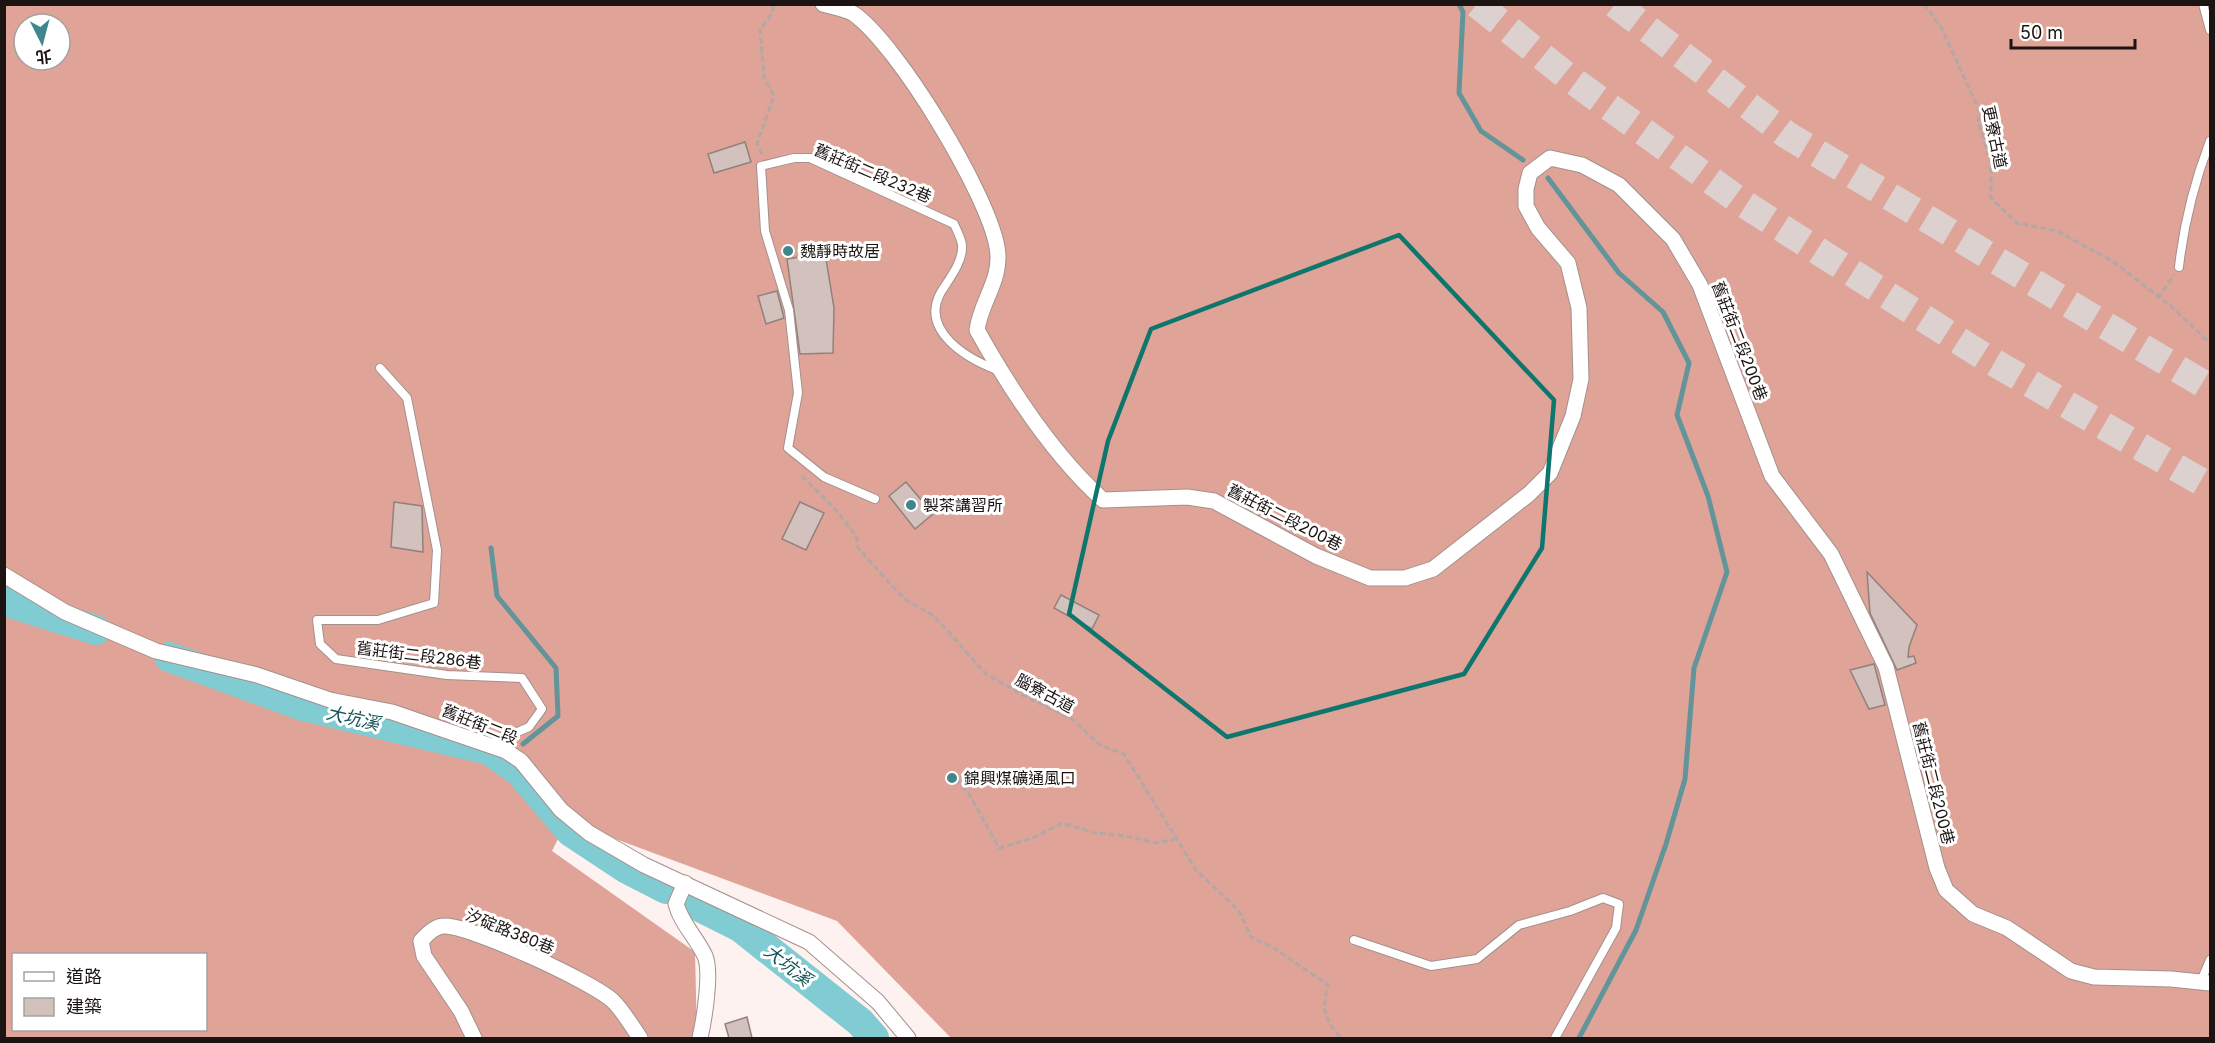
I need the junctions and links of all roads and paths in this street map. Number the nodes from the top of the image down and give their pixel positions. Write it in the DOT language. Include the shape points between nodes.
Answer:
graph roads {
  1 [pos="774,4"];
  2 [pos="824,4"];
  3 [pos="1924,4"];
  4 [pos="2203,4"];
  5 [pos="2211,30"];
  6 [pos="2211,141"];
  7 [pos="766,165"];
  8 [pos="2179,267"];
  9 [pos="2158,298"];
  10 [pos="2211,343"];
  11 [pos="380,368"];
  12 [pos="1004,373"];
  13 [pos="798,473"];
  14 [pos="875,499"];
  15 [pos="4,575"];
  16 [pos="489,745"];
  17 [pos="956,779"];
  18 [pos="1175,838"];
  19 [pos="685,883"];
  20 [pos="1354,940"];
  21 [pos="2211,960"];
  22 [pos="2206,982"];
  23 [pos="474,1038"];
  24 [pos="640,1038"];
  25 [pos="700,1038"];
  26 [pos="908,1038"];
  27 [pos="1341,1038"];
  28 [pos="1555,1038"];
  1 -- 7 [label="path" via="760,30 764,77 774,96 757,144"];
  2 -- 12 [label="street, 舊莊街二段200巷" via="853,14 888,48 974,183 997,247 998,276 978,319 977,330"];
  3 -- 9 [label="path, 更寮古道" via="1941,27 1980,112 1978,122 1991,161 1992,198 2017,223 2057,231 2114,262"];
  4 -- 5 [label="lane"];
  6 -- 8 [label="lane" via="2194,183"];
  7 -- 12 [label="lane, 舊莊街二段232巷" via="810,158 954,224 963,247 954,273 940,294 936,311 941,331 954,347 976,362"];
  7 -- 14 [label="lane" via="761,166 765,231 789,310 798,393 788,448 824,477"];
  8 -- 9 [label="path"];
  9 -- 10 [label="path, 更寮古道"];
  11 -- 16 [label="lane, 舊莊街二段286巷" via="407,398 437,550 434,603 378,620 317,620 320,644 336,659 447,675 522,678 542,709 528,727"];
  12 -- 22 [label="street, 舊莊街二段200巷" via="1046,438 1104,500 1187,497 1214,501 1316,556 1370,578 1405,578 1433,570 1550,473 1573,416 1581,379 1579,308 1568,262 1538,228 1526,206 1526,189 1530,173 1550,158 1582,165 1618,185 1673,239 1700,285 1772,476 1831,554 1886,667 1936,868 1946,890 1972,914 2007,928 2071,971 2094,977"];
  13 -- 18 [label="path, 腦寮古道" via="837,510 856,536 858,548 884,577 906,600 934,616 985,673 1072,719 1100,745 1124,754"];
  15 -- 16 [label="street, 舊莊街二段" via="65,612 156,651 257,675 330,700 392,712"];
  16 -- 19 [label="street, 舊莊街二段" via="521,761 561,810 589,833"];
  17 -- 18 [label="path" via="969,794 999,848 1033,838 1062,823 1156,843"];
  18 -- 27 [label="path, 腦寮古道" via="1196,870 1239,911 1251,938 1274,948 1328,985 1326,1022"];
  19 -- 25 [label="street" via="675,904 679,917 706,958 706,1009"];
  19 -- 26 [label="street, 舊莊街二段" via="809,942 878,1002"];
  20 -- 28 [label="lane" via="1431,966 1477,959 1519,925 1603,898 1619,904 1616,928"];
  21 -- 22 [label="lane"];
  23 -- 24 [label="street, 汐碇路380巷" via="424,956 421,941 442,925 516,950 595,987 614,1002"];
}
